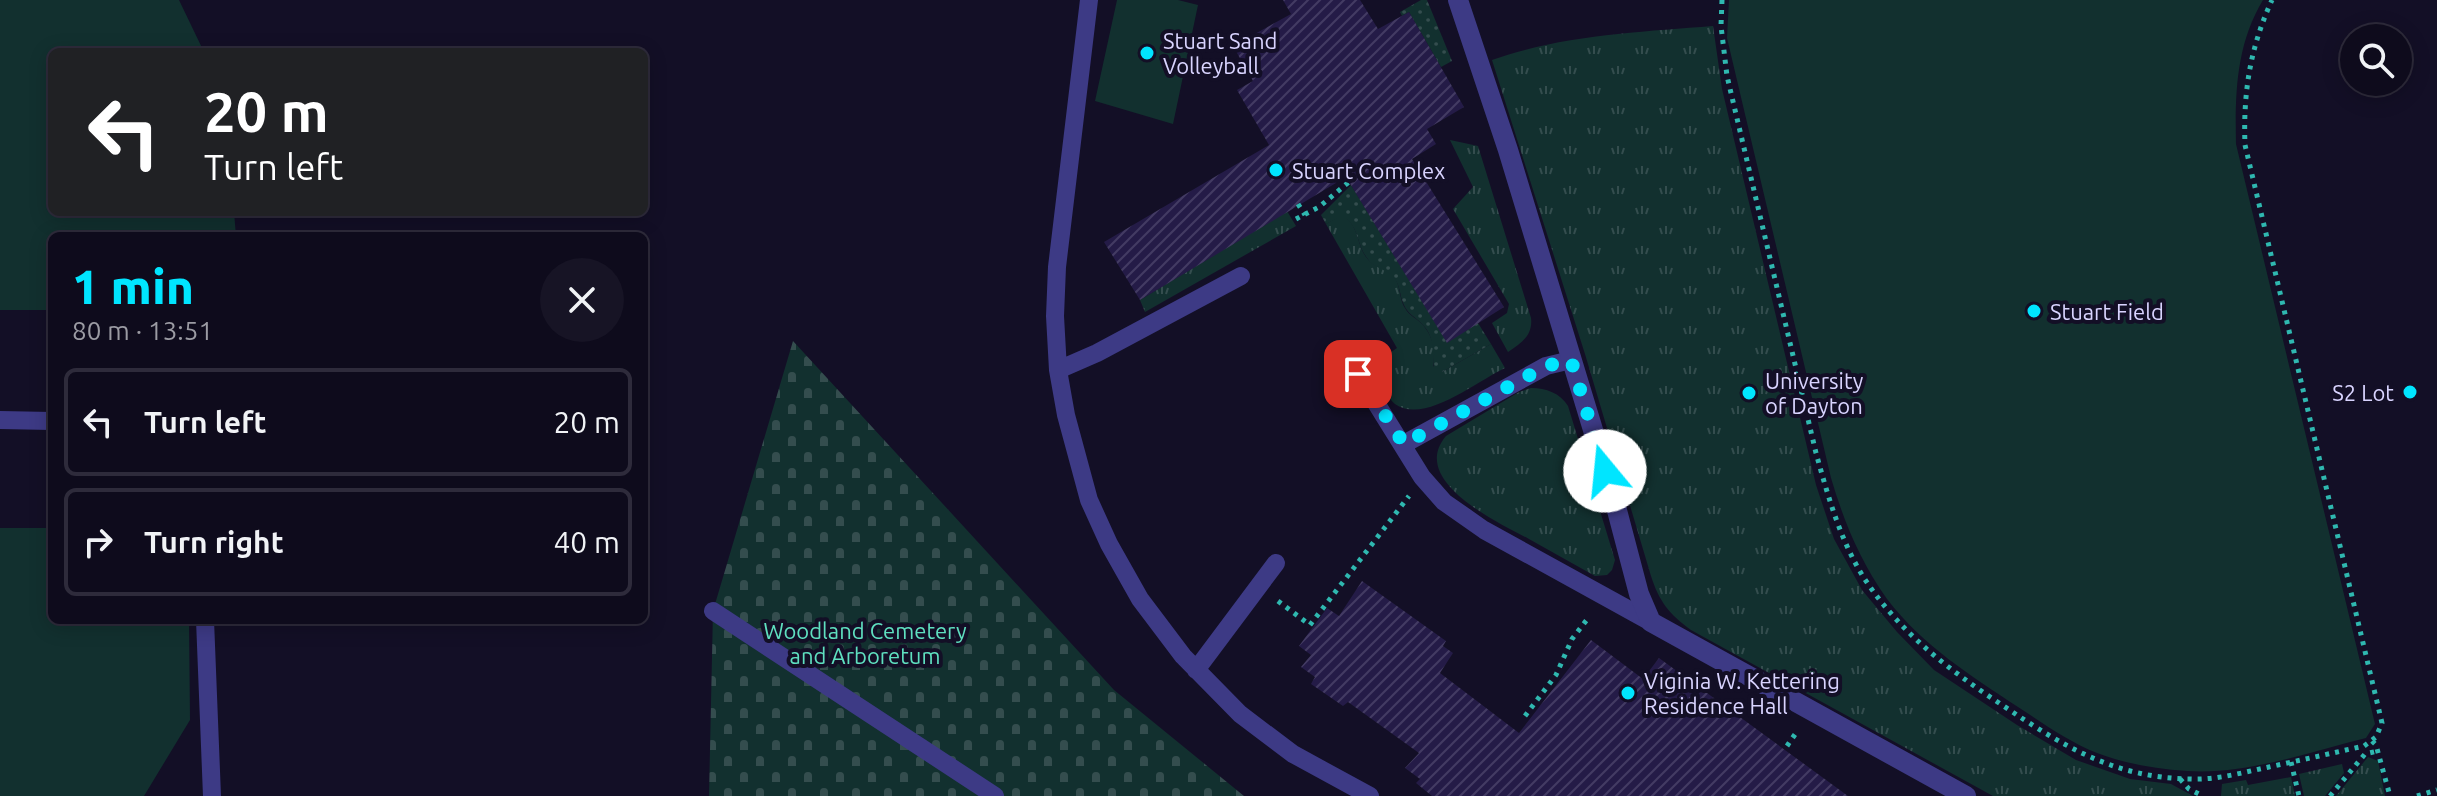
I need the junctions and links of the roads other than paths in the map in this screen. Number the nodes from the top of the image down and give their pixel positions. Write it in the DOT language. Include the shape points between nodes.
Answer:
graph roads {
  1 [pos="1089,0"];
  2 [pos="1458,0"];
  3 [pos="1241,276"];
  4 [pos="1571,360"];
  5 [pos="1058,370"];
  6 [pos="1358,374"];
  7 [pos="0,420"];
  8 [pos="48,421"];
  9 [pos="1404,444"];
  10 [pos="1276,563"];
  11 [pos="713,611"];
  12 [pos="1651,622"];
  13 [pos="205,624"];
  14 [pos="1196,670"];
  15 [pos="212,796"];
  16 [pos="995,796"];
  17 [pos="1370,796"];
  18 [pos="1966,796"];
  1 -- 5 [label="lane" via="1057,267"];
  2 -- 4 [label="street"];
  3 -- 5 [label="lane"];
  4 -- 9 [label="lane" via="1546,366"];
  4 -- 12 [label="street"];
  5 -- 14 [label="lane" via="1089,500 1109,544 1140,599"];
  6 -- 9 [label="lane"];
  7 -- 8 [label="lane"];
  9 -- 12 [label="lane" via="1428,485 1456,512"];
  10 -- 14 [label="lane"];
  11 -- 16 [label="lane"];
  12 -- 18 [label="street"];
  13 -- 15 [label="lane"];
  14 -- 17 [label="lane" via="1240,714 1293,754"];
}
